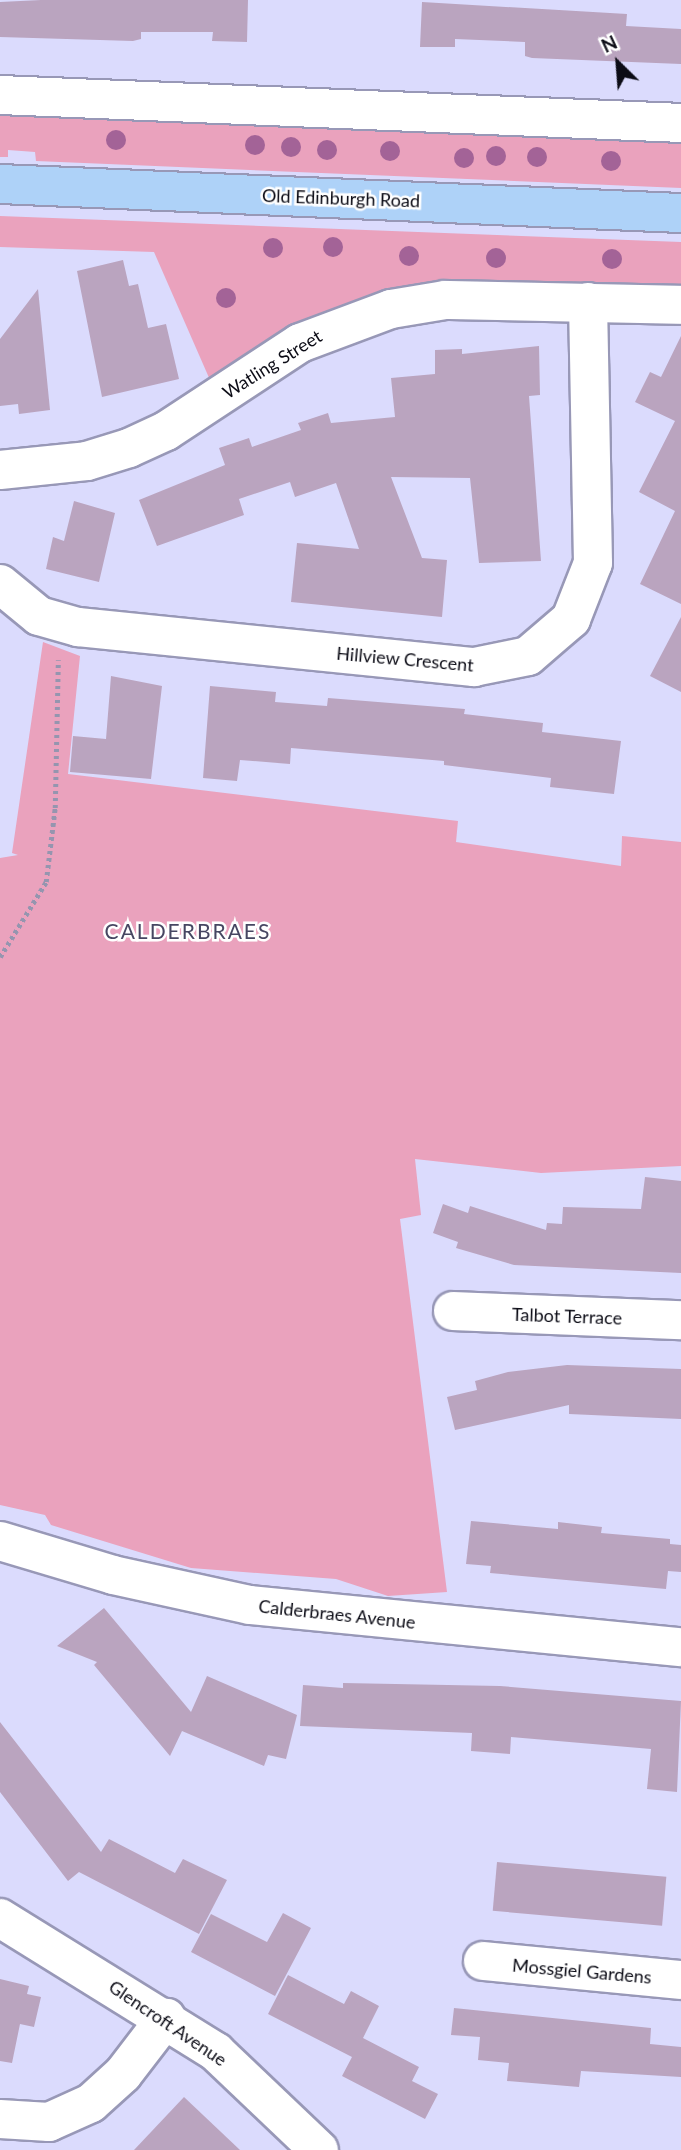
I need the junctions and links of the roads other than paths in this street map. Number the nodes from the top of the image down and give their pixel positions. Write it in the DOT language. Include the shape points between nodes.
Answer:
graph roads {
  1 [pos="0,95"];
  2 [pos="681,123"];
  3 [pos="0,184"];
  4 [pos="681,213"];
  5 [pos="588,302"];
  6 [pos="681,305"];
  7 [pos="0,470"];
  8 [pos="0,584"];
  9 [pos="453,1311"];
  10 [pos="681,1320"];
  11 [pos="0,1541"];
  12 [pos="681,1647"];
  13 [pos="0,1918"];
  14 [pos="483,1961"];
  15 [pos="681,1980"];
  16 [pos="166,2018"];
  17 [pos="0,2119"];
  18 [pos="320,2150"];
  1 -- 2 [label="street"];
  3 -- 4 [label="main road, Old Edinburgh Road"];
  5 -- 6 [label="street, Watling Street"];
  5 -- 7 [label="street, Watling Street" via="444,300 356,319 300,343 166,431 129,448 87,461"];
  5 -- 8 [label="street, Hillview Crescent" via="593,563 571,619 528,656 474,667 59,623 21,605"];
  9 -- 10 [label="street, Talbot Terrace"];
  11 -- 12 [label="street, Calderbraes Avenue" via="113,1575 250,1605"];
  13 -- 16 [label="street, Glencroft Avenue"];
  14 -- 15 [label="street, Mossgiel Gardens"];
  16 -- 17 [label="street" via="123,2074 91,2104 48,2122"];
  16 -- 18 [label="street, Glencroft Avenue" via="216,2052"];
}
